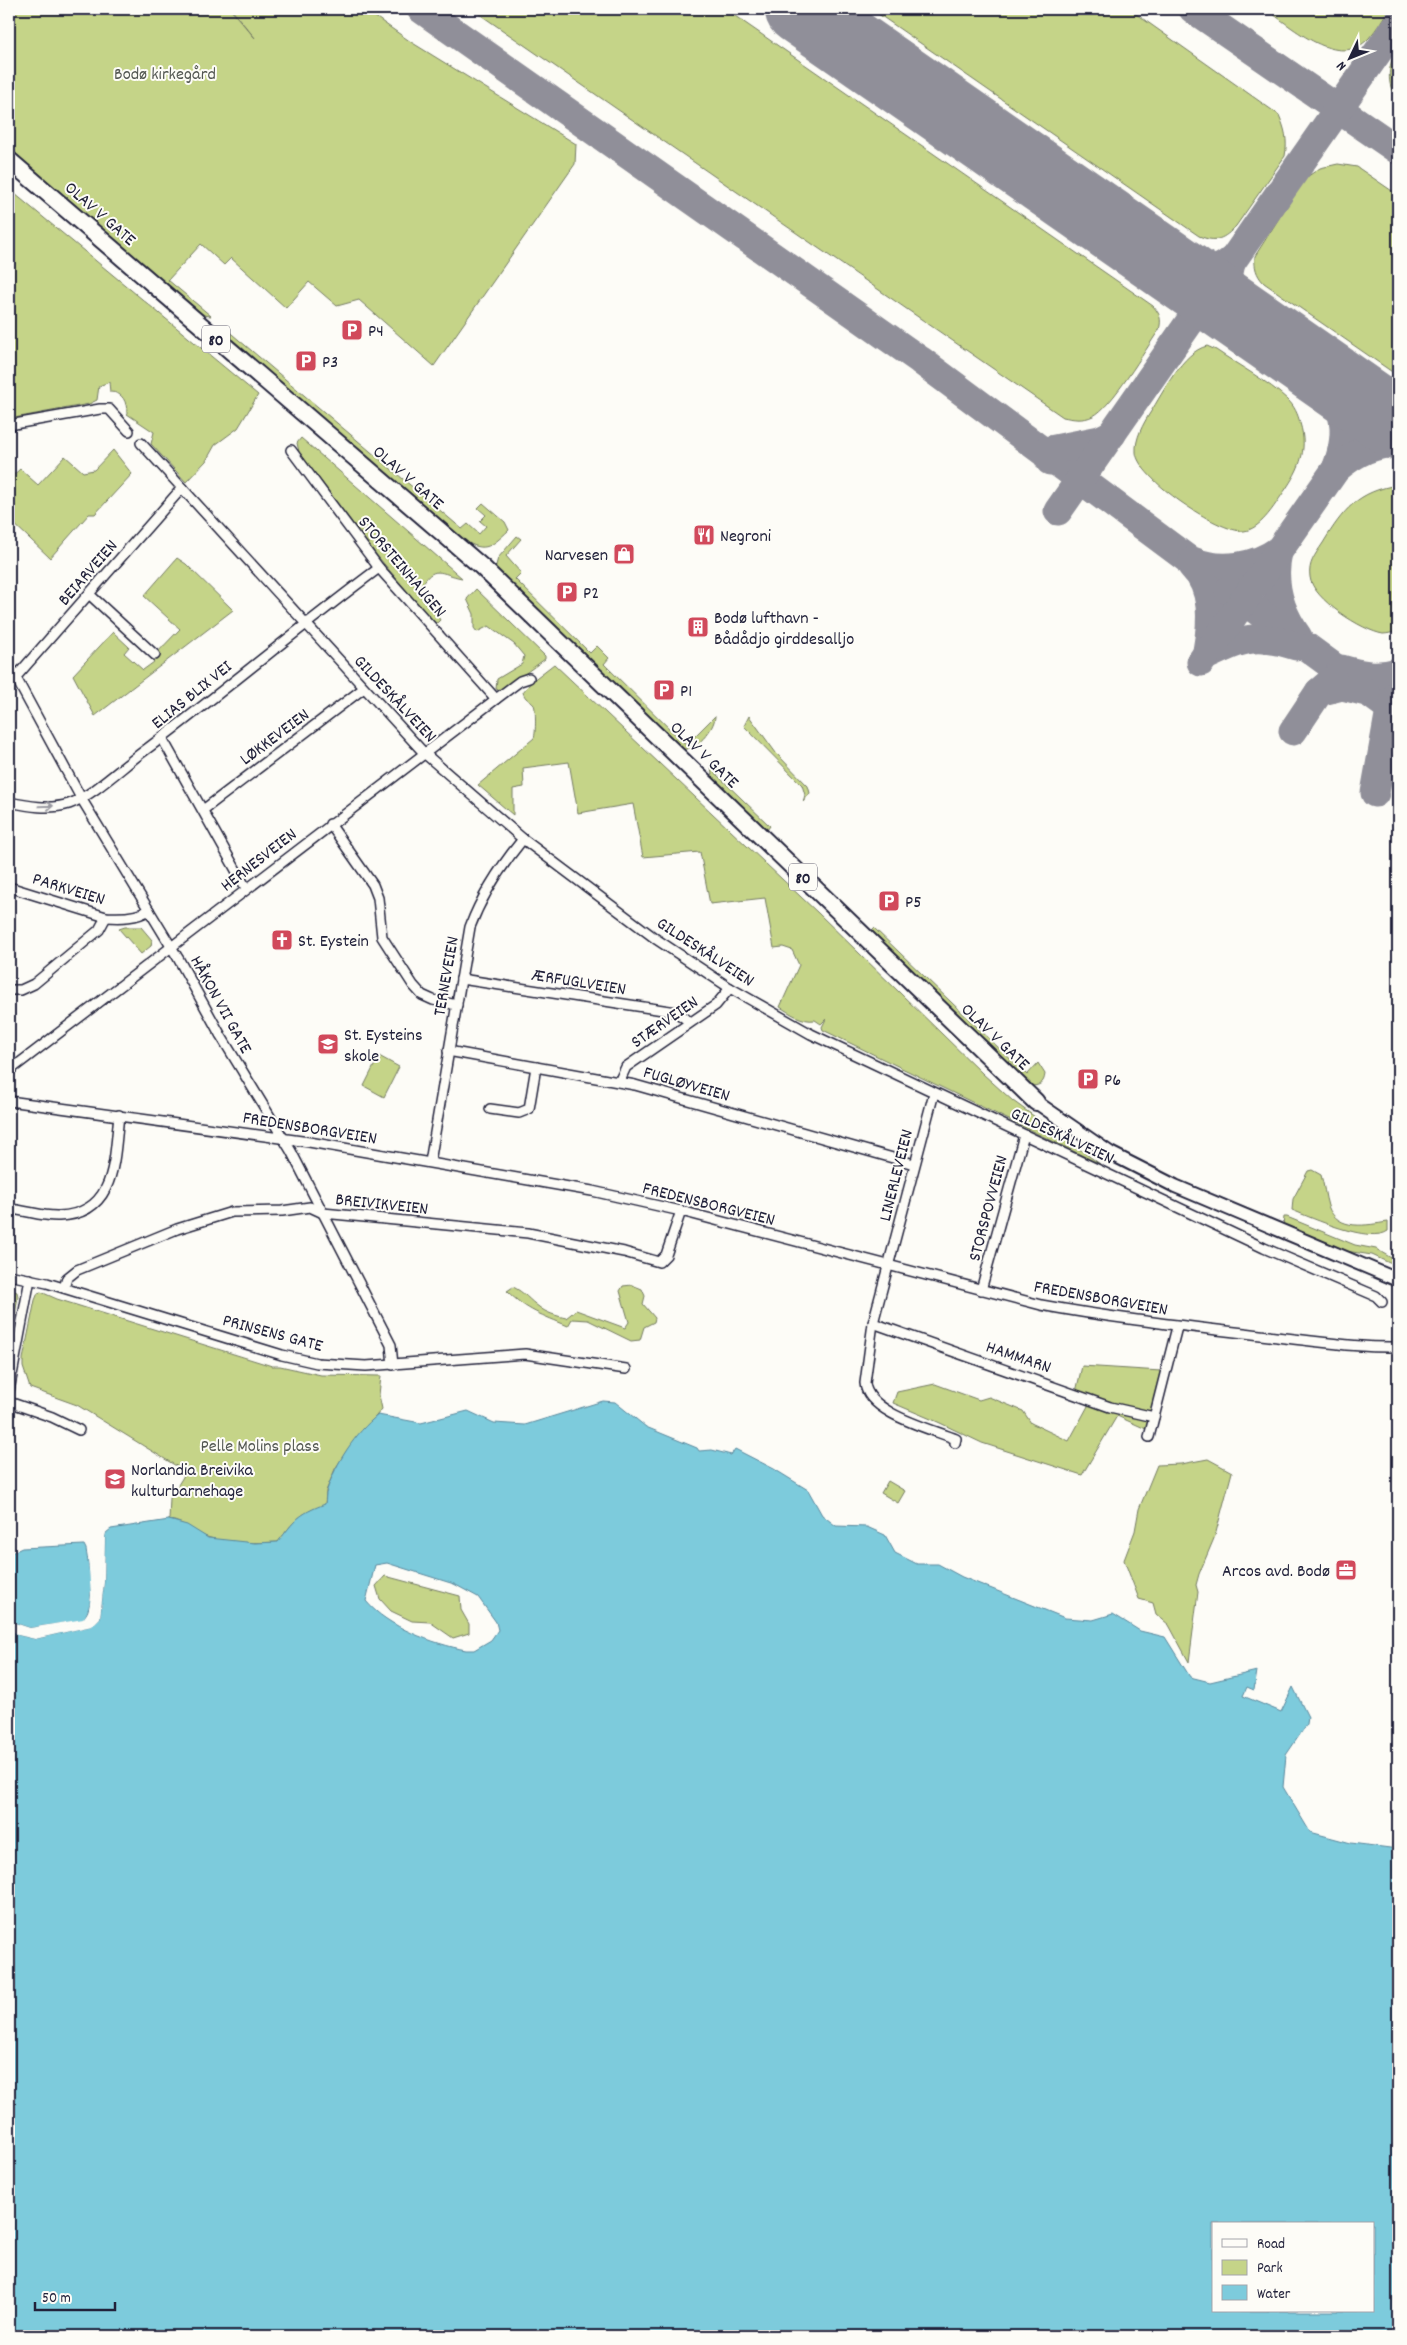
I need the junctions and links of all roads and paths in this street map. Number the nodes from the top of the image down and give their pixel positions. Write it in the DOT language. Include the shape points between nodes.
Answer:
graph roads {
  1 [pos="9,160"];
  2 [pos="9,425"];
  3 [pos="129,431"];
  4 [pos="141,443"];
  5 [pos="291,450"];
  6 [pos="182,488"];
  7 [pos="379,568"];
  8 [pos="89,594"];
  9 [pos="305,623"];
  10 [pos="155,655"];
  11 [pos="9,665"];
  12 [pos="529,678"];
  13 [pos="12,679"];
  14 [pos="364,688"];
  15 [pos="496,698"];
  16 [pos="162,738"];
  17 [pos="424,753"];
  18 [pos="82,798"];
  19 [pos="9,802"];
  20 [pos="204,810"];
  21 [pos="330,824"];
  22 [pos="523,839"];
  23 [pos="9,887"];
  24 [pos="246,888"];
  25 [pos="149,910"];
  26 [pos="106,917"];
  27 [pos="171,947"];
  28 [pos="461,979"];
  29 [pos="730,988"];
  30 [pos="9,990"];
  31 [pos="457,1005"];
  32 [pos="690,1022"];
  33 [pos="448,1051"];
  34 [pos="536,1067"];
  35 [pos="9,1071"];
  36 [pos="619,1082"];
  37 [pos="934,1093"];
  38 [pos="9,1101"];
  39 [pos="1036,1102"];
  40 [pos="490,1109"];
  41 [pos="119,1115"];
  42 [pos="1024,1135"];
  43 [pos="283,1140"];
  44 [pos="430,1162"];
  45 [pos="914,1164"];
  46 [pos="9,1209"];
  47 [pos="681,1211"];
  48 [pos="323,1213"];
  49 [pos="888,1266"];
  50 [pos="9,1275"];
  51 [pos="30,1279"];
  52 [pos="1398,1280"];
  53 [pos="64,1288"];
  54 [pos="981,1290"];
  55 [pos="1382,1302"];
  56 [pos="873,1323"];
  57 [pos="1177,1327"];
  58 [pos="1398,1347"];
  59 [pos="393,1365"];
  60 [pos="626,1368"];
  61 [pos="9,1391"];
  62 [pos="9,1402"];
  63 [pos="1154,1417"];
  64 [pos="80,1430"];
  65 [pos="1149,1437"];
  66 [pos="955,1443"];
  1 -- 39 [label="highway, OLAV V GATE / 80" via="482,567"];
  2 -- 3 [label="street" via="100,409 109,410"];
  4 -- 6 [label="street, GILDESKÅLVEIEN"];
  5 -- 7 [label="street, STORSTEINHAUGEN"];
  6 -- 8 [label="street, BEIARVEIEN"];
  6 -- 9 [label="street, GILDESKÅLVEIEN"];
  7 -- 9 [label="street, ELIAS BLIX VEI"];
  7 -- 15 [label="street, STORSTEINHAUGEN"];
  8 -- 10 [label="street"];
  8 -- 13 [label="street, BEIARVEIEN"];
  9 -- 14 [label="street, GILDESKÅLVEIEN"];
  9 -- 16 [label="street, ELIAS BLIX VEI"];
  11 -- 13 [label="street, HÅKON VII GATE"];
  12 -- 15 [label="street, HERNESVEIEN"];
  13 -- 18 [label="street, HÅKON VII GATE"];
  14 -- 17 [label="street, GILDESKÅLVEIEN"];
  14 -- 20 [label="street, LØKKEVEIEN"];
  15 -- 17 [label="street, HERNESVEIEN"];
  16 -- 18 [label="street, ELIAS BLIX VEI"];
  16 -- 20 [label="street"];
  17 -- 21 [label="street, HERNESVEIEN"];
  17 -- 22 [label="street, GILDESKÅLVEIEN"];
  19 -- 18 [label="street, ELIAS BLIX VEI, one-way" via="39,807 60,806"];
  18 -- 25 [label="street, HÅKON VII GATE"];
  20 -- 24 [label="street"];
  21 -- 24 [label="street, HERNESVEIEN"];
  21 -- 31 [label="street" via="373,885 378,898 382,937 413,985 422,995 433,1000"];
  22 -- 28 [label="street, TERNEVEIEN" via="477,908 470,927"];
  22 -- 29 [label="street, GILDESKÅLVEIEN" via="656,940"];
  23 -- 26 [label="street, PARKVEIEN"];
  24 -- 27 [label="street, HERNESVEIEN"];
  25 -- 26 [label="street, PARKVEIEN" via="118,918"];
  25 -- 27 [label="street, HÅKON VII GATE"];
  26 -- 30 [label="street" via="99,930 34,984 21,990"];
  27 -- 35 [label="street, HERNESVEIEN"];
  27 -- 43 [label="street, HÅKON VII GATE"];
  28 -- 31 [label="street, TERNEVEIEN"];
  28 -- 32 [label="street, ÆRFUGLVEIEN" via="676,1012"];
  29 -- 32 [label="street, STÆRVEIEN" via="716,1005"];
  29 -- 37 [label="street, GILDESKÅLVEIEN" via="811,1034"];
  31 -- 33 [label="street, TERNEVEIEN"];
  32 -- 36 [label="street, STÆRVEIEN" via="626,1067"];
  33 -- 34 [label="street, FUGLØYVEIEN"];
  33 -- 44 [label="street, TERNEVEIEN"];
  34 -- 36 [label="street, FUGLØYVEIEN"];
  34 -- 40 [label="street" via="528,1109 519,1113"];
  36 -- 45 [label="street, FUGLØYVEIEN"];
  37 -- 42 [label="street, GILDESKÅLVEIEN"];
  37 -- 45 [label="street, LINERLEVEIEN"];
  38 -- 41 [label="street, FREDENSBORGVEIEN"];
  39 -- 52 [label="street, OLAV V GATE" via="1104,1149 1167,1183"];
  41 -- 43 [label="street, FREDENSBORGVEIEN"];
  41 -- 46 [label="street" via="111,1178 101,1197 92,1205 69,1215 56,1216"];
  42 -- 54 [label="street, STORSPOVVEIEN"];
  42 -- 55 [label="street, GILDESKÅLVEIEN" via="1264,1248 1376,1296"];
  43 -- 44 [label="street, FREDENSBORGVEIEN"];
  43 -- 48 [label="street, HÅKON VII GATE"];
  44 -- 47 [label="street, FREDENSBORGVEIEN" via="592,1190"];
  45 -- 49 [label="street, LINERLEVEIEN"];
  47 -- 48 [label="street, BREIVIKVEIEN" via="666,1255 660,1262 528,1233"];
  47 -- 49 [label="street, FREDENSBORGVEIEN"];
  48 -- 53 [label="street, BREIVIKVEIEN" via="310,1207 232,1212 210,1217 77,1270 67,1278"];
  48 -- 59 [label="street, HÅKON VII GATE" via="391,1345"];
  49 -- 54 [label="street, FREDENSBORGVEIEN"];
  49 -- 56 [label="street"];
  50 -- 51 [label="street, PRINSENS GATE"];
  51 -- 53 [label="street, PRINSENS GATE"];
  51 -- 61 [label="street"];
  53 -- 59 [label="street, PRINSENS GATE" via="282,1355 317,1363"];
  54 -- 57 [label="street, FREDENSBORGVEIEN" via="1041,1305"];
  56 -- 63 [label="street, HAMMARN" via="1110,1407"];
  56 -- 66 [label="street" via="865,1383 870,1398 881,1408 956,1439"];
  57 -- 58 [label="street, FREDENSBORGVEIEN" via="1381,1348"];
  57 -- 63 [label="street"];
  59 -- 60 [label="street, PRINSENS GATE" via="524,1354"];
  62 -- 64 [label="street"];
  63 -- 65 [label="street"];
}
